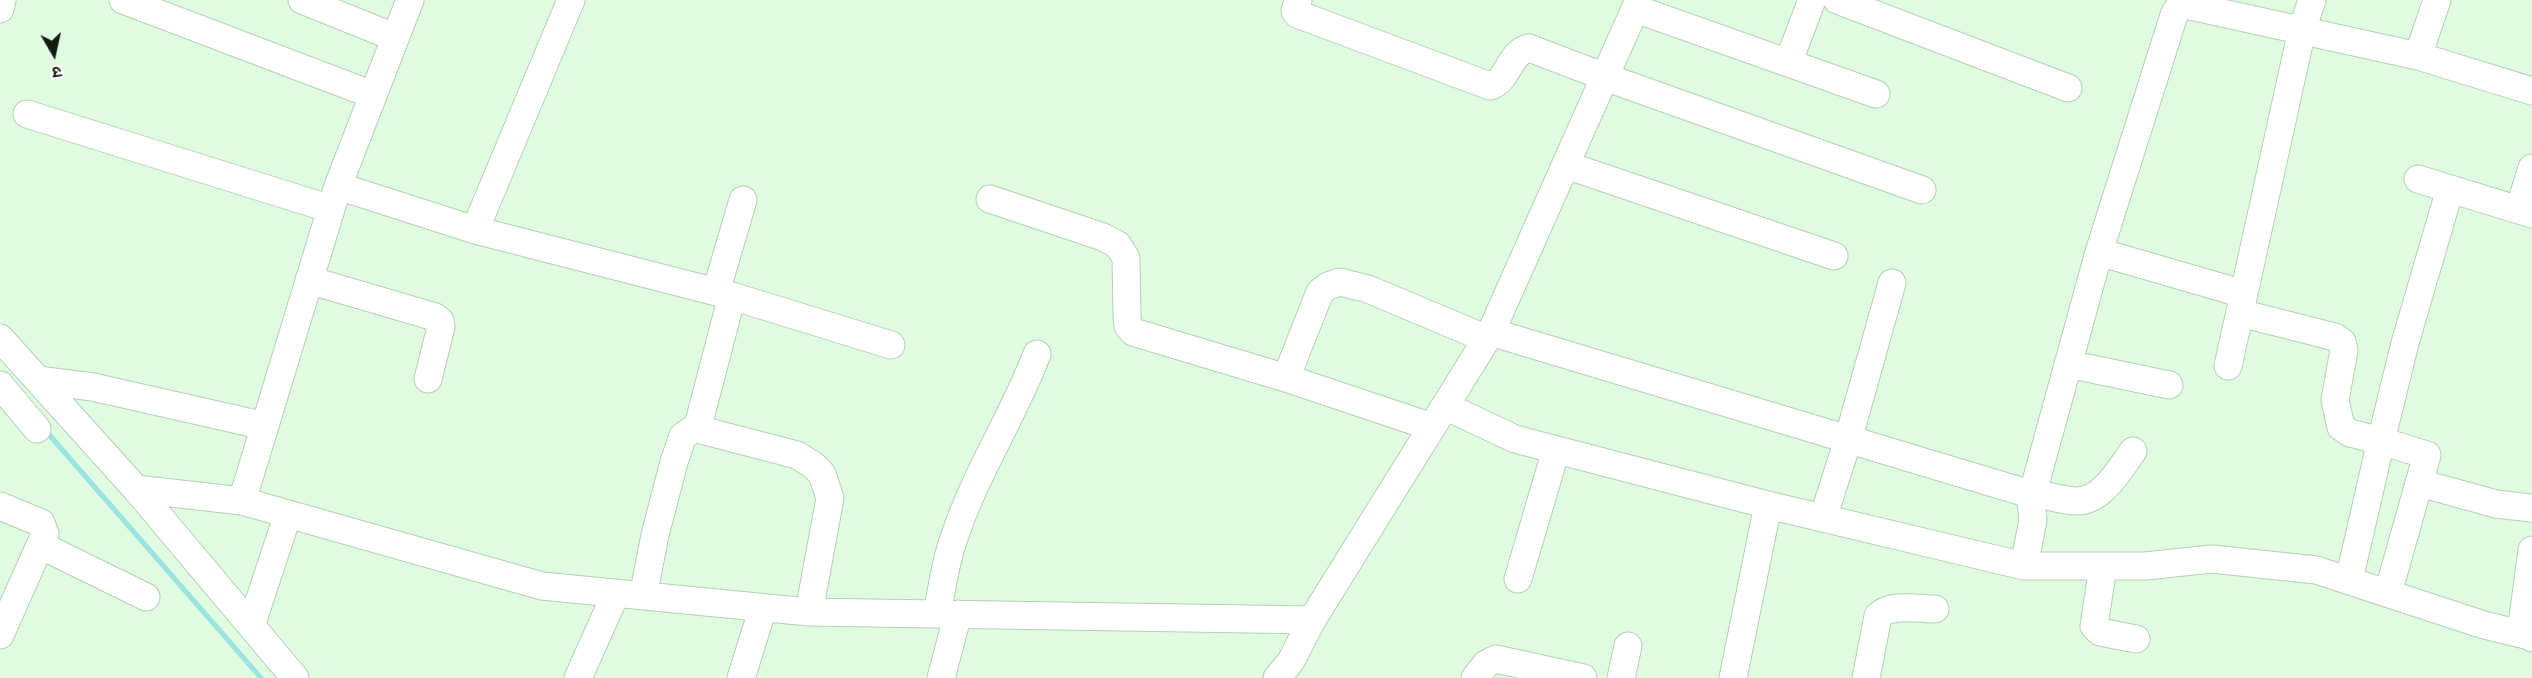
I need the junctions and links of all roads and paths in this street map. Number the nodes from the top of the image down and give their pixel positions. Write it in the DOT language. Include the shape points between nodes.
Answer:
graph roads {
  1 [pos="2,0"];
  2 [pos="123,0"];
  3 [pos="302,0"];
  4 [pos="410,0"];
  5 [pos="571,0"];
  6 [pos="1298,0"];
  7 [pos="1812,0"];
  8 [pos="1837,0"];
  9 [pos="2312,0"];
  10 [pos="2437,0"];
  11 [pos="1638,4"];
  12 [pos="2174,4"];
  13 [pos="0,9"];
  14 [pos="2302,30"];
  15 [pos="394,37"];
  16 [pos="2418,56"];
  17 [pos="1788,63"];
  18 [pos="1605,77"];
  19 [pos="2068,88"];
  20 [pos="2532,91"];
  21 [pos="1876,94"];
  22 [pos="373,95"];
  23 [pos="27,114"];
  24 [pos="1566,165"];
  25 [pos="2532,168"];
  26 [pos="2418,179"];
  27 [pos="2450,189"];
  28 [pos="1922,190"];
  29 [pos="335,198"];
  30 [pos="990,199"];
  31 [pos="743,201"];
  32 [pos="2526,212"];
  33 [pos="475,230"];
  34 [pos="2099,252"];
  35 [pos="1834,256"];
  36 [pos="309,280"];
  37 [pos="1892,283"];
  38 [pos="724,294"];
  39 [pos="2242,304"];
  40 [pos="1489,336"];
  41 [pos="0,338"];
  42 [pos="891,345"];
  43 [pos="1037,354"];
  44 [pos="2068,364"];
  45 [pos="2228,366"];
  46 [pos="1286,378"];
  47 [pos="428,379"];
  48 [pos="38,380"];
  49 [pos="2169,384"];
  50 [pos="0,385"];
  51 [pos="1438,417"];
  52 [pos="265,426"];
  53 [pos="698,426"];
  54 [pos="37,429"];
  55 [pos="1848,440"];
  56 [pos="2381,441"];
  57 [pos="1556,450"];
  58 [pos="2133,451"];
  59 [pos="2420,483"];
  60 [pos="136,489"];
  61 [pos="2030,492"];
  62 [pos="242,501"];
  63 [pos="1768,505"];
  64 [pos="0,506"];
  65 [pos="2532,508"];
  66 [pos="288,514"];
  67 [pos="1823,518"];
  68 [pos="40,545"];
  69 [pos="2532,550"];
  70 [pos="2024,566"];
  71 [pos="2103,566"];
  72 [pos="1518,579"];
  73 [pos="2349,580"];
  74 [pos="616,593"];
  75 [pos="2388,593"];
  76 [pos="643,596"];
  77 [pos="146,597"];
  78 [pos="763,608"];
  79 [pos="1935,609"];
  80 [pos="808,612"];
  81 [pos="948,614"];
  82 [pos="1312,620"];
  83 [pos="251,626"];
  84 [pos="0,635"];
  85 [pos="2529,636"];
  86 [pos="2136,639"];
  87 [pos="1628,646"];
  88 [pos="295,678"];
  89 [pos="578,678"];
  90 [pos="741,678"];
  91 [pos="941,678"];
  92 [pos="1276,678"];
  93 [pos="1475,678"];
  94 [pos="1583,678"];
  95 [pos="1621,678"];
  96 [pos="1733,678"];
  97 [pos="1866,678"];
  1 -- 13 [label="street"];
  2 -- 22 [label="street"];
  3 -- 15 [label="street"];
  4 -- 15 [label="street"];
  5 -- 33 [label="street"];
  6 -- 18 [label="street" via="1294,11 1297,14 1490,86 1497,84 1517,54 1529,48"];
  7 -- 17 [label="street"];
  8 -- 19 [label="street"];
  9 -- 14 [label="street"];
  10 -- 16 [label="street"];
  11 -- 17 [label="street"];
  11 -- 18 [label="street"];
  12 -- 14 [label="street"];
  12 -- 34 [label="street" via="2174,15"];
  14 -- 16 [label="street"];
  14 -- 39 [label="street"];
  15 -- 22 [label="street"];
  16 -- 20 [label="street"];
  17 -- 21 [label="street"];
  18 -- 24 [label="street"];
  18 -- 28 [label="street"];
  22 -- 29 [label="street"];
  23 -- 29 [label="street"];
  24 -- 35 [label="street"];
  24 -- 40 [label="street"];
  25 -- 32 [label="street"];
  26 -- 27 [label="street"];
  27 -- 32 [label="street"];
  27 -- 56 [label="street" via="2404,343"];
  29 -- 33 [label="street"];
  29 -- 36 [label="street"];
  30 -- 46 [label="street" via="1118,245 1126,258 1127,316 1133,332"];
  31 -- 38 [label="street"];
  33 -- 38 [label="street"];
  34 -- 39 [label="street"];
  34 -- 44 [label="street"];
  36 -- 47 [label="street" via="440,321"];
  36 -- 52 [label="street"];
  37 -- 55 [label="street"];
  38 -- 42 [label="street"];
  38 -- 53 [label="street"];
  39 -- 45 [label="street"];
  39 -- 56 [label="street" via="2342,342 2344,351 2335,400 2342,427"];
  40 -- 46 [label="street" via="1340,282 1320,292"];
  40 -- 51 [label="street"];
  40 -- 55 [label="street"];
  41 -- 48 [label="street"];
  43 -- 81 [label="street" via="954,537 945,570"];
  44 -- 49 [label="street"];
  44 -- 61 [label="street"];
  46 -- 51 [label="street"];
  48 -- 52 [label="street" via="93,387"];
  48 -- 60 [label="street"];
  50 -- 54 [label="street"];
  51 -- 57 [label="street"];
  51 -- 82 [label="street"];
  52 -- 62 [label="street"];
  53 -- 76 [label="street" via="683,436 674,462"];
  53 -- 80 [label="street" via="796,455 822,474 830,498"];
  55 -- 61 [label="street"];
  55 -- 67 [label="street"];
  56 -- 59 [label="street" via="2427,455"];
  56 -- 73 [label="street"];
  57 -- 63 [label="street"];
  57 -- 72 [label="street"];
  58 -- 61 [label="street" via="2110,482 2082,501"];
  59 -- 65 [label="street" via="2496,504"];
  59 -- 75 [label="street"];
  60 -- 62 [label="street"];
  60 -- 83 [label="street"];
  61 -- 70 [label="street" via="2033,520"];
  62 -- 66 [label="street"];
  63 -- 67 [label="street"];
  63 -- 96 [label="street"];
  64 -- 68 [label="street" via="41,523 45,534"];
  66 -- 74 [label="street" via="542,586"];
  66 -- 83 [label="street"];
  67 -- 70 [label="street"];
  68 -- 77 [label="street"];
  68 -- 84 [label="street"];
  69 -- 85 [label="street" via="2522,625 2522,631"];
  70 -- 71 [label="street"];
  71 -- 73 [label="street" via="2221,559 2316,570"];
  71 -- 86 [label="street" via="2094,626 2100,632"];
  73 -- 75 [label="street"];
  74 -- 76 [label="street"];
  74 -- 89 [label="street"];
  75 -- 85 [label="street"];
  76 -- 78 [label="street"];
  78 -- 80 [label="street"];
  78 -- 90 [label="street"];
  79 -- 97 [label="street" via="1882,612"];
  80 -- 81 [label="street"];
  81 -- 82 [label="street"];
  81 -- 91 [label="street"];
  82 -- 92 [label="street" via="1291,661"];
  83 -- 88 [label="street"];
  87 -- 95 [label="street"];
  93 -- 94 [label="street" via="1486,664 1496,659"];
}
